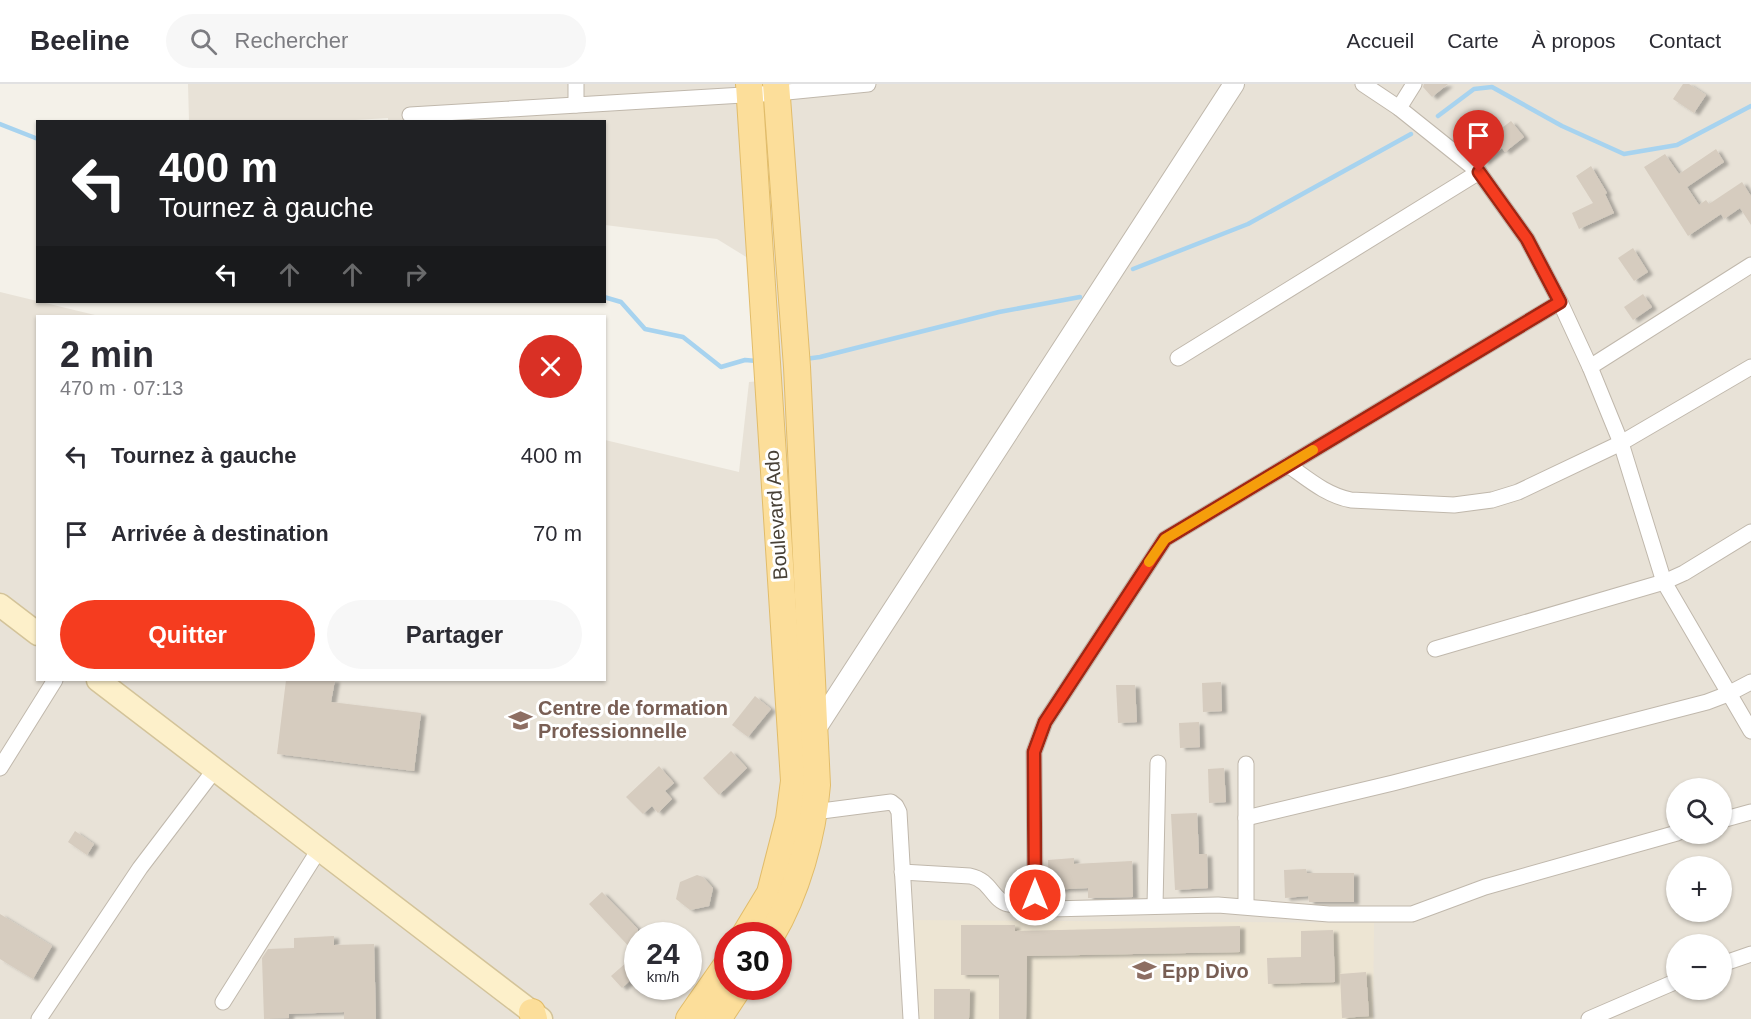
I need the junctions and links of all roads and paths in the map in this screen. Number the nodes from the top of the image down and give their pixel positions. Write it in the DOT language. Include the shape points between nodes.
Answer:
graph roads {
  1 [pos="576,84"];
  2 [pos="868,84"];
  3 [pos="1234,84"];
  4 [pos="1363,84"];
  5 [pos="1414,84"];
  6 [pos="776,88"];
  7 [pos="749,89"];
  8 [pos="576,105"];
  9 [pos="1399,108"];
  10 [pos="410,115"];
  11 [pos="1479,172"];
  12 [pos="1751,265"];
  13 [pos="1560,302"];
  14 [pos="1178,358"];
  15 [pos="1590,367"];
  16 [pos="1751,367"];
  17 [pos="1621,443"];
  18 [pos="1288,465"];
  19 [pos="1751,532"];
  20 [pos="1664,582"];
  21 [pos="0,605"];
  22 [pos="36,632"];
  23 [pos="1435,649"];
  24 [pos="54,681"];
  25 [pos="99,681"];
  26 [pos="1751,682"];
  27 [pos="1728,694"];
  28 [pos="815,730"];
  29 [pos="1751,731"];
  30 [pos="1158,763"];
  31 [pos="1246,765"];
  32 [pos="0,768"];
  33 [pos="216,768"];
  34 [pos="814,812"];
  35 [pos="1751,812"];
  36 [pos="1732,817"];
  37 [pos="1246,818"];
  38 [pos="1666,836"];
  39 [pos="320,848"];
  40 [pos="902,872"];
  41 [pos="1038,904"];
  42 [pos="1155,906"];
  43 [pos="1246,906"];
  44 [pos="752,922"];
  45 [pos="779,922"];
  46 [pos="1751,954"];
  47 [pos="1732,961"];
  48 [pos="714,983"];
  49 [pos="1666,986"];
  50 [pos="731,1000"];
  51 [pos="223,1002"];
  52 [pos="536,1017"];
  53 [pos="39,1019"];
  54 [pos="689,1019"];
  55 [pos="718,1019"];
  56 [pos="911,1019"];
  57 [pos="1589,1019"];
  1 -- 8 [label="street"];
  2 -- 6 [label="street"];
  3 -- 28 [label="street"];
  4 -- 9 [label="street"];
  5 -- 9 [label="street"];
  6 -- 7 [label="street"];
  6 -- 28 [label="main road, Boulevard Ado" via="796,355"];
  7 -- 8 [label="street"];
  7 -- 44 [label="main road, Boulevard Ado" via="794,781 789,819 770,893"];
  8 -- 10 [label="street"];
  9 -- 11 [label="street"];
  11 -- 13 [label="street" via="1527,239"];
  11 -- 14 [label="street"];
  12 -- 15 [label="street"];
  13 -- 15 [label="street"];
  13 -- 18 [label="street"];
  15 -- 17 [label="street"];
  16 -- 17 [label="street"];
  17 -- 18 [label="street" via="1518,492 1454,505 1337,497"];
  17 -- 20 [label="street"];
  18 -- 41 [label="street" via="1165,539 1045,722 1034,752"];
  19 -- 20 [label="street"];
  20 -- 23 [label="street"];
  20 -- 27 [label="street"];
  21 -- 22 [label="main road"];
  24 -- 32 [label="street"];
  25 -- 33 [label="main road"];
  26 -- 27 [label="street"];
  27 -- 29 [label="street"];
  27 -- 37 [label="street"];
  28 -- 34 [label="main road, Boulevard Ado"];
  30 -- 42 [label="street"];
  31 -- 37 [label="street"];
  33 -- 39 [label="main road"];
  33 -- 53 [label="street" via="140,868"];
  34 -- 40 [label="street" via="891,802 899,812"];
  34 -- 45 [label="main road, Boulevard Ado" via="808,843"];
  35 -- 36 [label="street"];
  37 -- 43 [label="street"];
  38 -- 43 [label="street" via="1485,887 1412,914 1329,914"];
  39 -- 51 [label="street"];
  39 -- 52 [label="main road"];
  40 -- 41 [label="street" via="981,878 1006,904"];
  40 -- 56 [label="street"];
  41 -- 42 [label="street" via="1049,909"];
  42 -- 43 [label="street"];
  46 -- 47 [label="street"];
  48 -- 54 [label="main road"];
  49 -- 57 [label="street"];
  50 -- 55 [label="main road"];
}
